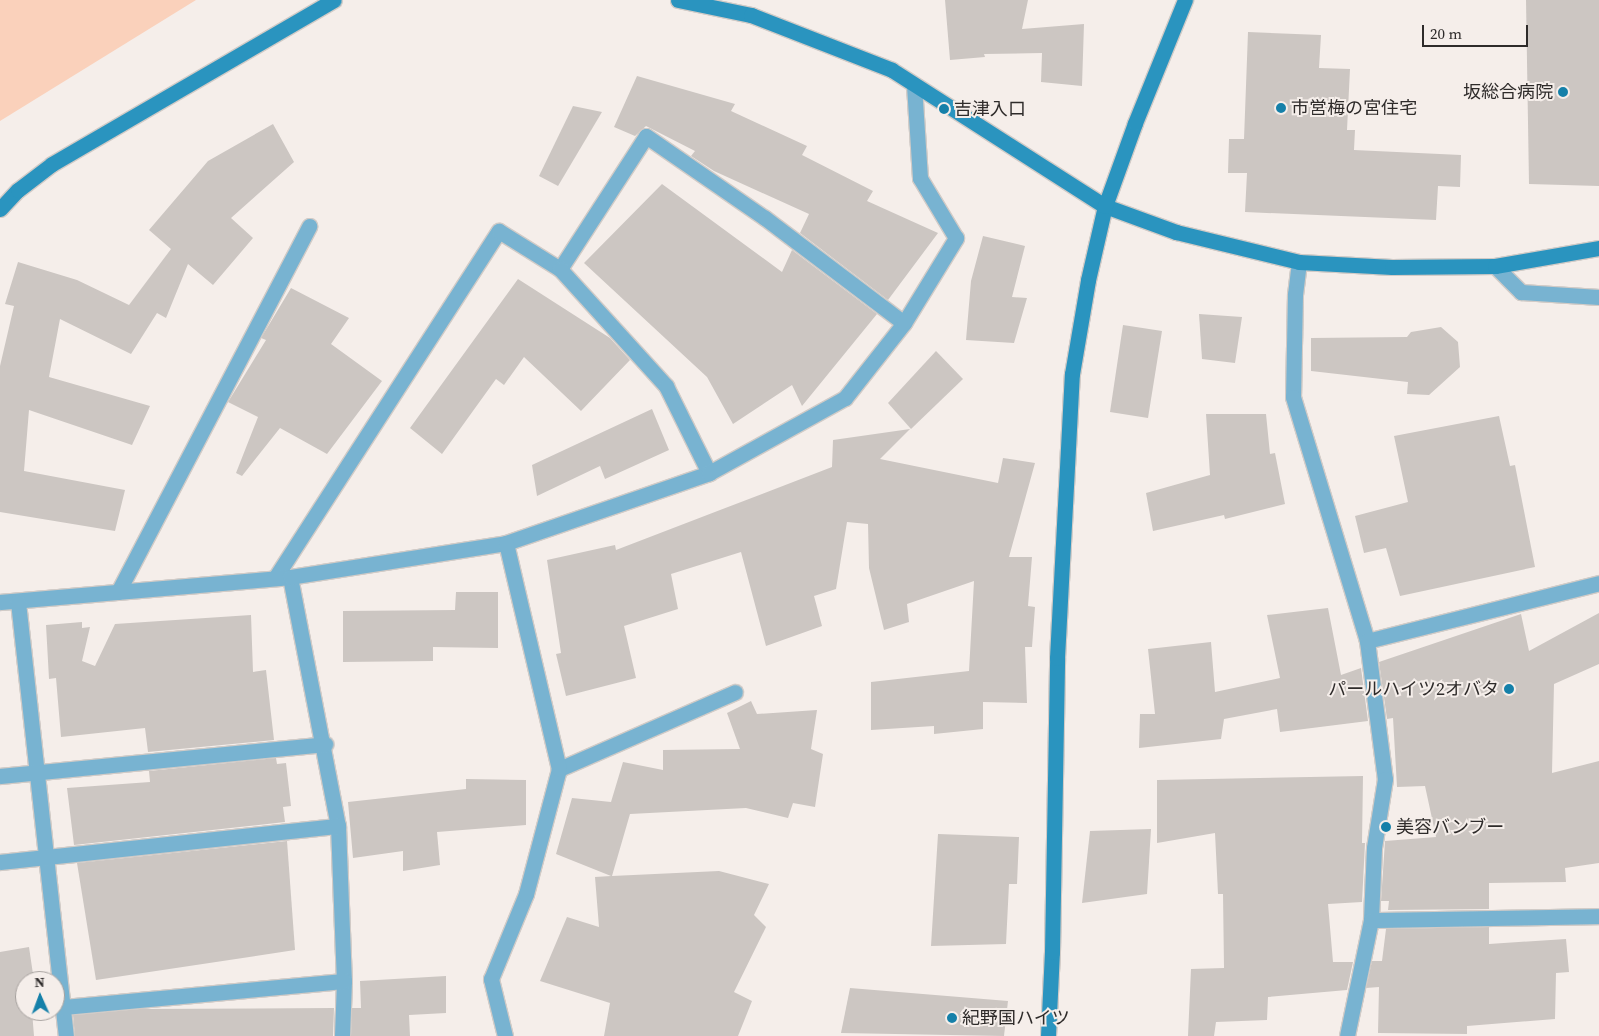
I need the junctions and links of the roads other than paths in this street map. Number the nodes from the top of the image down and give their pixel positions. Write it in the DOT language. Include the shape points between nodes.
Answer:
graph roads {
  1 [pos="334,0"];
  2 [pos="678,0"];
  3 [pos="1185,0"];
  4 [pos="914,85"];
  5 [pos="1105,206"];
  6 [pos="0,209"];
  7 [pos="309,226"];
  8 [pos="1599,248"];
  9 [pos="1299,262"];
  10 [pos="1495,266"];
  11 [pos="560,268"];
  12 [pos="1599,297"];
  13 [pos="904,323"];
  14 [pos="709,473"];
  15 [pos="506,543"];
  16 [pos="283,577"];
  17 [pos="1599,583"];
  18 [pos="118,592"];
  19 [pos="0,602"];
  20 [pos="18,602"];
  21 [pos="1367,641"];
  22 [pos="735,692"];
  23 [pos="324,744"];
  24 [pos="559,769"];
  25 [pos="38,772"];
  26 [pos="0,776"];
  27 [pos="338,826"];
  28 [pos="45,858"];
  29 [pos="0,862"];
  30 [pos="1599,916"];
  31 [pos="1370,920"];
  32 [pos="59,971"];
  33 [pos="344,981"];
  34 [pos="65,1007"];
  35 [pos="64,1021"];
  36 [pos="66,1036"];
  37 [pos="342,1036"];
  38 [pos="505,1036"];
  39 [pos="1048,1036"];
  40 [pos="1347,1036"];
  1 -- 6 [label="street" via="52,164 18,190"];
  2 -- 4 [label="street" via="751,15 892,70"];
  3 -- 5 [label="street"];
  4 -- 5 [label="street"];
  4 -- 13 [label="street" via="920,178 956,238"];
  5 -- 9 [label="street" via="1176,232"];
  5 -- 39 [label="street" via="1072,374 1057,658"];
  7 -- 18 [label="street"];
  8 -- 10 [label="street"];
  9 -- 10 [label="street" via="1392,267"];
  9 -- 21 [label="street" via="1293,397"];
  10 -- 12 [label="street" via="1522,292"];
  11 -- 13 [label="street" via="646,136 765,218"];
  11 -- 14 [label="street" via="666,386"];
  11 -- 16 [label="street" via="499,231"];
  13 -- 14 [label="street" via="845,398"];
  14 -- 15 [label="street"];
  15 -- 16 [label="street"];
  15 -- 24 [label="street"];
  16 -- 18 [label="street"];
  16 -- 23 [label="street"];
  17 -- 21 [label="street"];
  18 -- 20 [label="street"];
  19 -- 20 [label="street"];
  20 -- 25 [label="street"];
  21 -- 31 [label="street" via="1385,779 1374,848"];
  22 -- 24 [label="street"];
  23 -- 25 [label="street"];
  23 -- 27 [label="street"];
  24 -- 38 [label="street" via="526,894 491,979"];
  25 -- 26 [label="street"];
  25 -- 28 [label="street"];
  27 -- 28 [label="street"];
  27 -- 33 [label="street"];
  28 -- 29 [label="street"];
  28 -- 32 [label="street"];
  30 -- 31 [label="street"];
  31 -- 40 [label="street"];
  33 -- 34 [label="street"];
  33 -- 37 [label="street"];
  35 -- 36 [label="street"];
}
